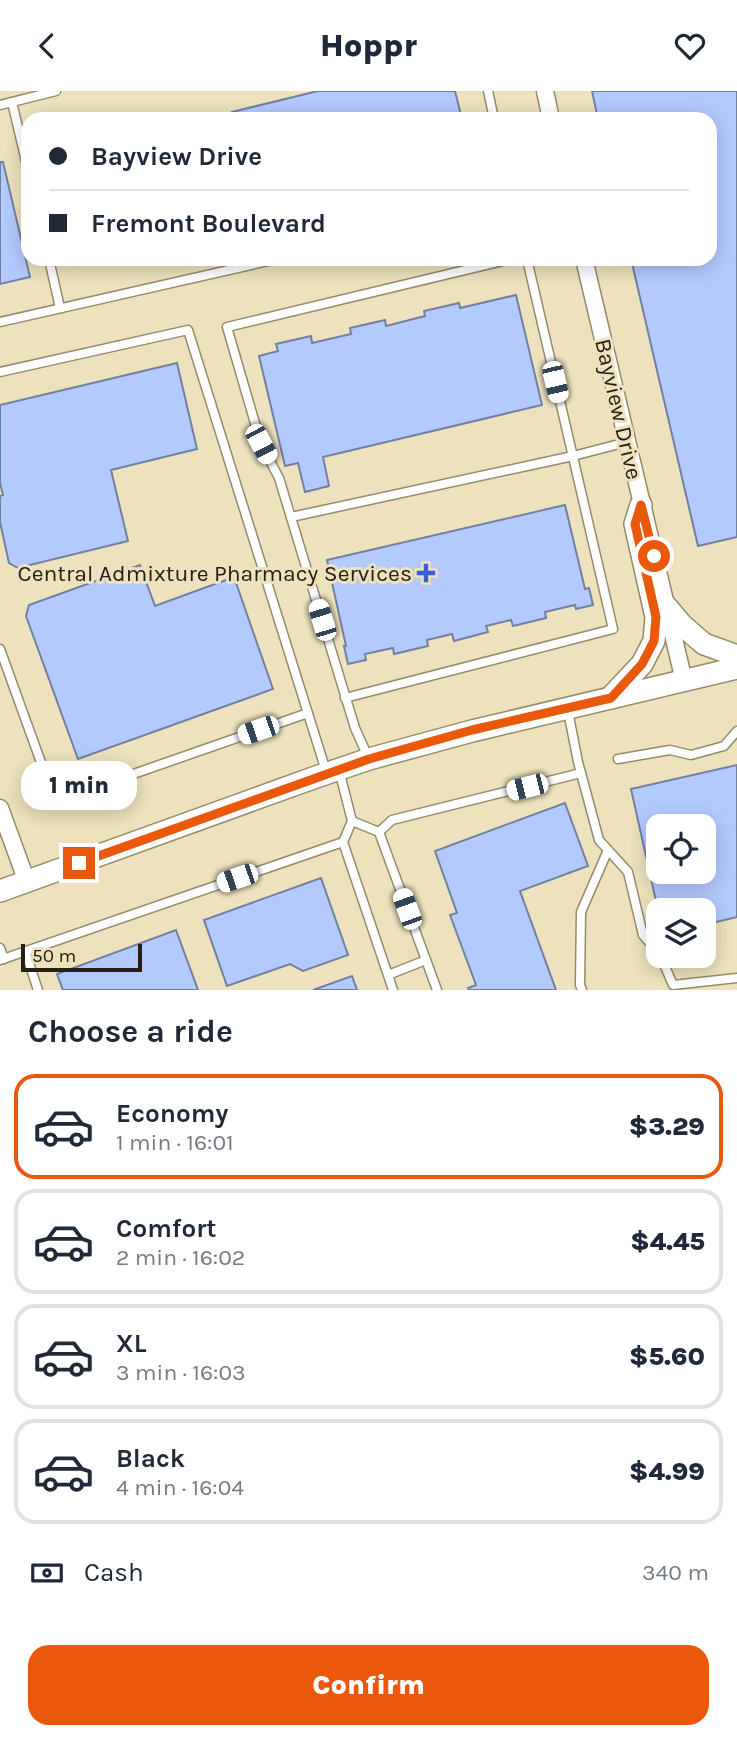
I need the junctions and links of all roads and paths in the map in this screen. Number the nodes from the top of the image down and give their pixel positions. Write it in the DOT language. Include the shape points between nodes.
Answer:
graph roads {
  1 [pos="57,91"];
  2 [pos="488,91"];
  3 [pos="545,91"];
  4 [pos="12,101"];
  5 [pos="0,105"];
  6 [pos="492,112"];
  7 [pos="550,112"];
  8 [pos="21,140"];
  9 [pos="51,266"];
  10 [pos="246,266"];
  11 [pos="482,266"];
  12 [pos="529,266"];
  13 [pos="586,266"];
  14 [pos="60,308"];
  15 [pos="0,321"];
  16 [pos="0,372"];
  17 [pos="627,442"];
  18 [pos="573,456"];
  19 [pos="641,505"];
  20 [pos="291,517"];
  21 [pos="666,607"];
  22 [pos="0,649"];
  23 [pos="737,656"];
  24 [pos="737,668"];
  25 [pos="684,681"];
  26 [pos="345,698"];
  27 [pos="611,698"];
  28 [pos="567,708"];
  29 [pos="308,713"];
  30 [pos="737,731"];
  31 [pos="369,759"];
  32 [pos="618,759"];
  33 [pos="333,771"];
  34 [pos="581,773"];
  35 [pos="0,808"];
  36 [pos="352,821"];
  37 [pos="379,832"];
  38 [pos="343,842"];
  39 [pos="608,850"];
  40 [pos="27,882"];
  41 [pos="0,891"];
  42 [pos="646,939"];
  43 [pos="0,948"];
  44 [pos="25,951"];
  45 [pos="2,959"];
  46 [pos="426,960"];
  47 [pos="665,968"];
  48 [pos="388,975"];
  49 [pos="737,978"];
  50 [pos="38,990"];
  51 [pos="393,990"];
  52 [pos="437,990"];
  53 [pos="582,990"];
  1 -- 4 [label="lane"];
  2 -- 6 [label="lane"];
  3 -- 7 [label="street"];
  4 -- 5 [label="lane"];
  4 -- 8 [label="lane"];
  9 -- 14 [label="lane"];
  10 -- 14 [label="lane"];
  11 -- 20 [label="lane" via="227,327 261,444 279,478"];
  12 -- 18 [label="lane"];
  13 -- 17 [label="street, Bayview Drive"];
  14 -- 15 [label="lane"];
  16 -- 29 [label="lane" via="188,330"];
  17 -- 18 [label="lane"];
  17 -- 19 [label="street, Bayview Drive"];
  18 -- 20 [label="lane"];
  18 -- 26 [label="lane" via="613,629"];
  19 -- 21 [label="street, Bayview Drive"];
  19 -- 27 [label="main road" via="635,524 656,617 654,641 642,664"];
  20 -- 26 [label="lane"];
  21 -- 23 [label="main road" via="704,644"];
  21 -- 25 [label="street, Bayview Drive"];
  22 -- 29 [label="lane" via="47,779 60,800"];
  24 -- 25 [label="main road"];
  25 -- 27 [label="main road"];
  26 -- 31 [label="lane"];
  27 -- 28 [label="main road"];
  28 -- 31 [label="main road"];
  28 -- 34 [label="lane"];
  29 -- 33 [label="lane"];
  30 -- 32 [label="lane" via="724,746 691,755 670,750"];
  31 -- 33 [label="main road"];
  33 -- 36 [label="lane"];
  33 -- 40 [label="main road"];
  34 -- 37 [label="lane" via="392,820"];
  34 -- 39 [label="lane" via="599,840"];
  35 -- 40 [label="street"];
  36 -- 37 [label="lane"];
  36 -- 38 [label="lane"];
  37 -- 46 [label="lane"];
  38 -- 44 [label="lane"];
  38 -- 48 [label="lane"];
  39 -- 42 [label="lane" via="628,872"];
  39 -- 53 [label="lane" via="581,912"];
  40 -- 41 [label="main road"];
  43 -- 45 [label="lane"];
  44 -- 45 [label="lane"];
  44 -- 50 [label="lane"];
  46 -- 48 [label="lane"];
  46 -- 52 [label="lane"];
  47 -- 49 [label="lane" via="673,985"];
  48 -- 51 [label="lane"];
}
